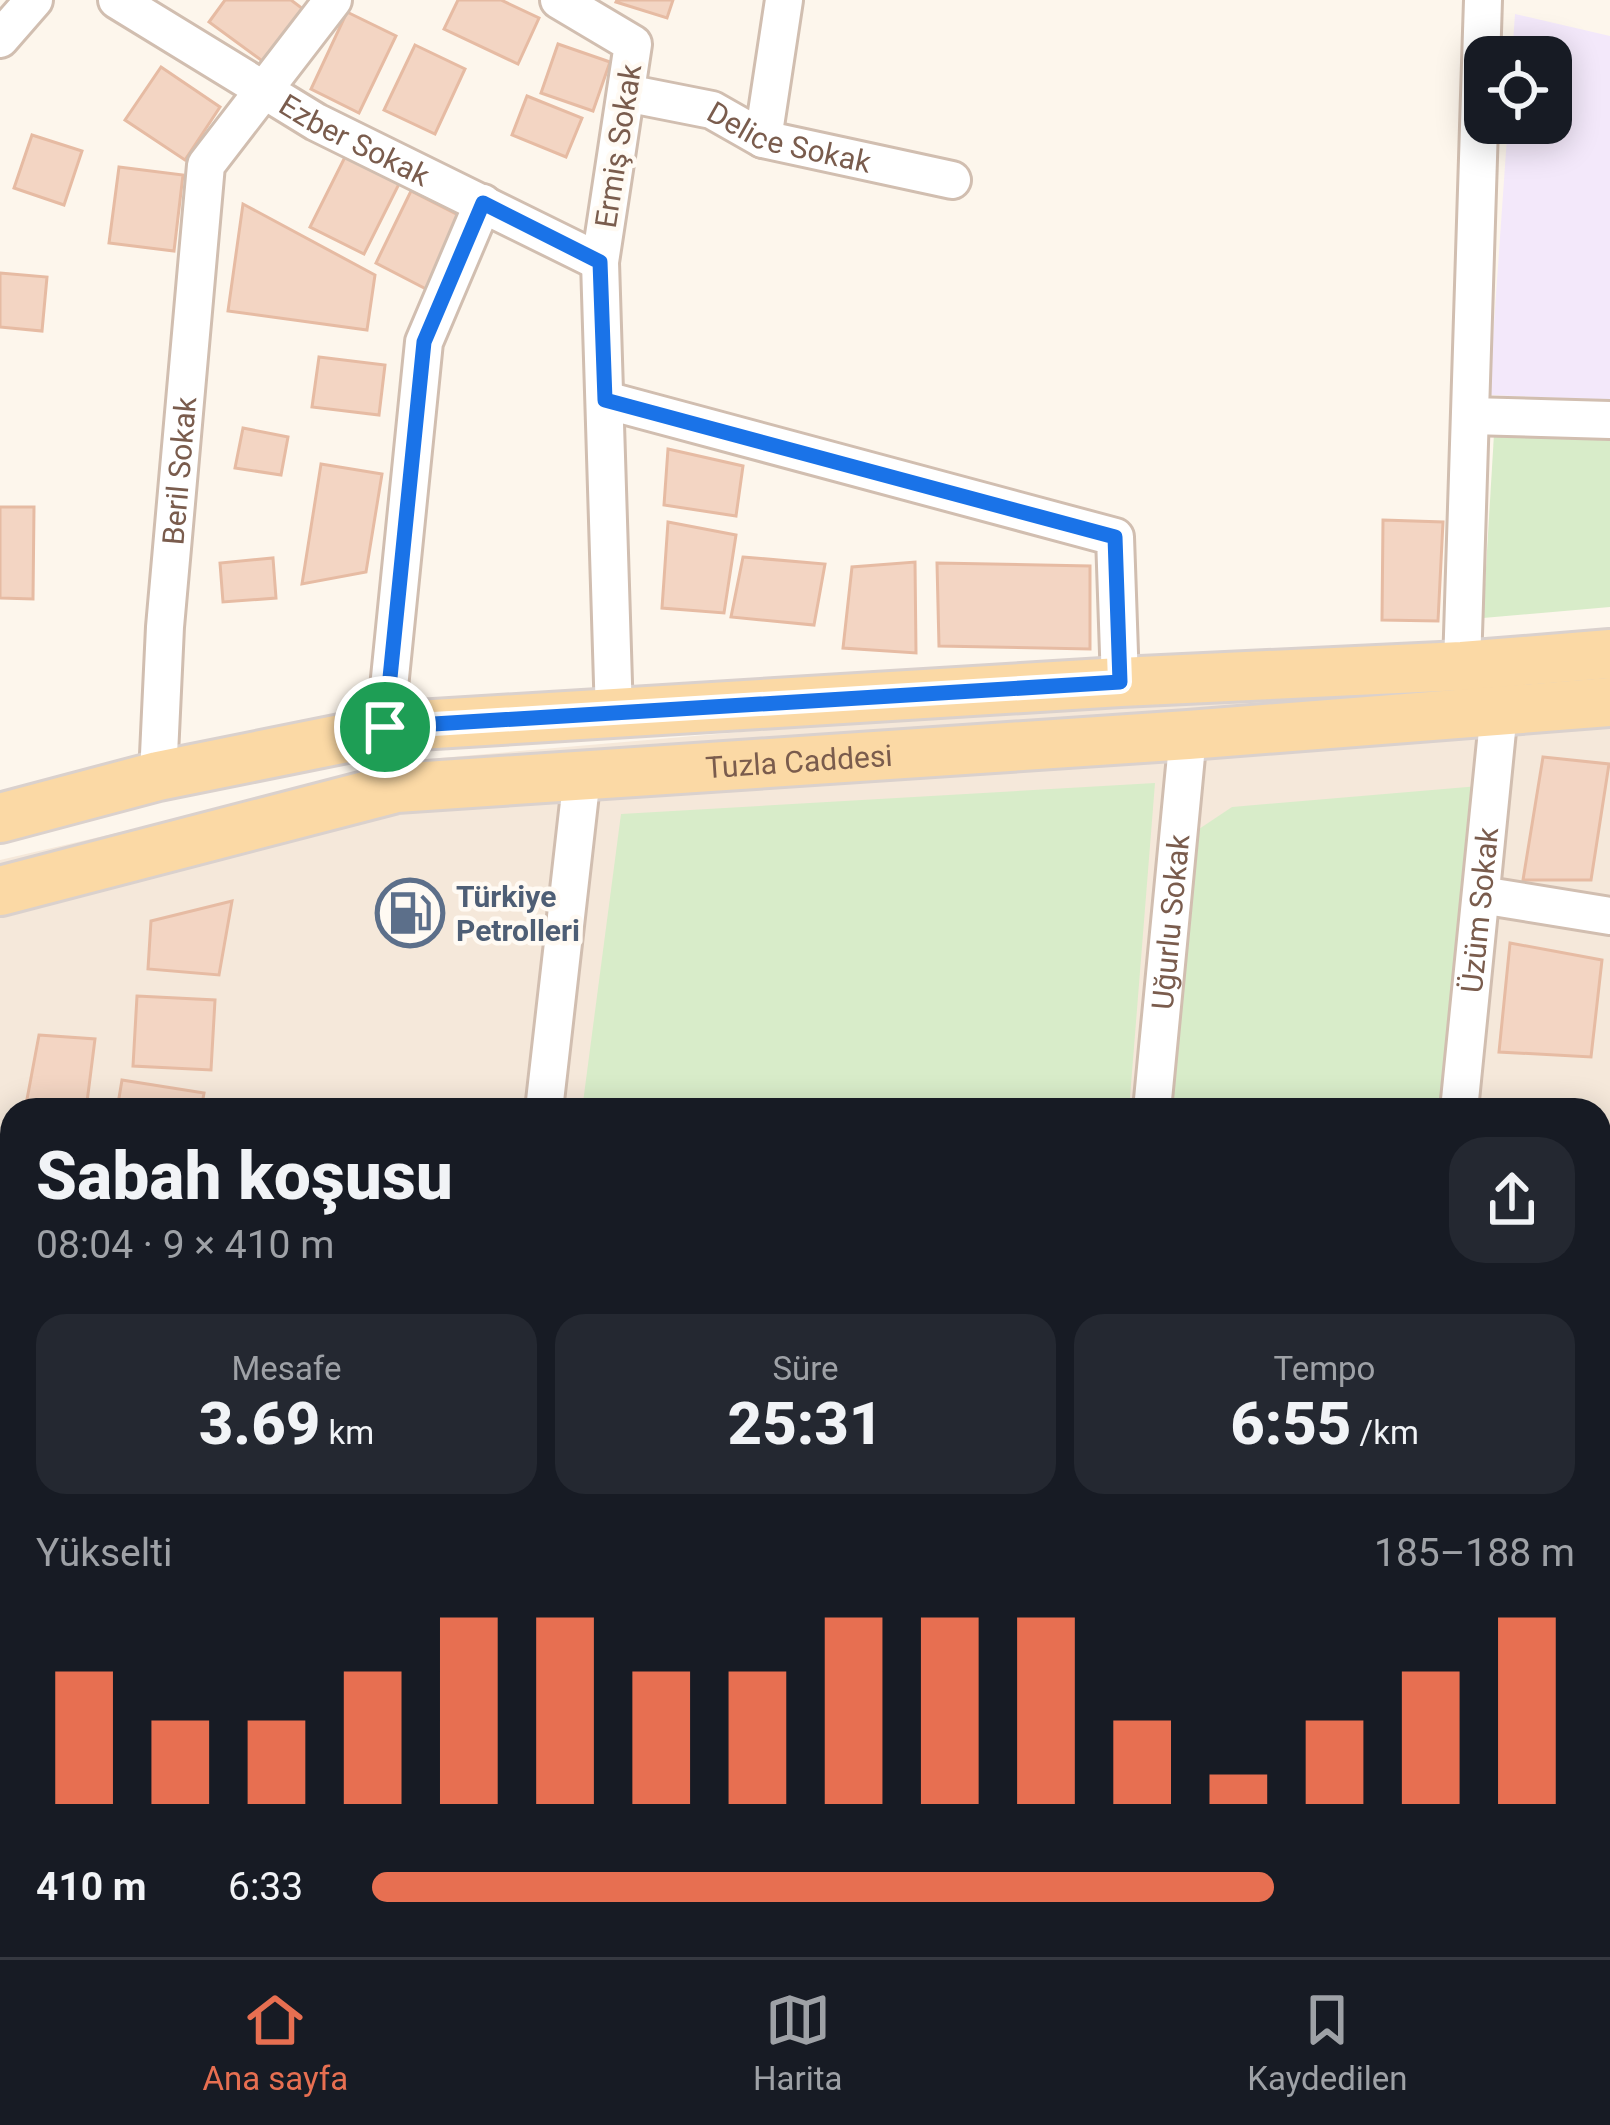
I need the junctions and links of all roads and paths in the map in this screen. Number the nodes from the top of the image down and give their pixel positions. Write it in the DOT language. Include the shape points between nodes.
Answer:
graph roads {
  1 [pos="34,0"];
  2 [pos="117,0"];
  3 [pos="333,0"];
  4 [pos="559,0"];
  5 [pos="784,0"];
  6 [pos="1483,0"];
  7 [pos="0,39"];
  8 [pos="265,89"];
  9 [pos="626,93"];
  10 [pos="764,140"];
  11 [pos="952,180"];
  12 [pos="483,203"];
  13 [pos="600,262"];
  14 [pos="605,400"];
  15 [pos="1470,416"];
  16 [pos="1610,420"];
  17 [pos="1610,654"];
  18 [pos="1462,666"];
  19 [pos="1120,682"];
  20 [pos="1610,702"];
  21 [pos="1499,711"];
  22 [pos="614,715"];
  23 [pos="385,727"];
  24 [pos="1188,735"];
  25 [pos="158,776"];
  26 [pos="582,776"];
  27 [pos="0,818"];
  28 [pos="0,891"];
  29 [pos="1480,895"];
  30 [pos="1610,916"];
  31 [pos="545,1098"];
  32 [pos="1153,1098"];
  33 [pos="1460,1098"];
  1 -- 7 [label="street"];
  2 -- 8 [label="street, Ezber Sokak"];
  3 -- 8 [label="street"];
  4 -- 9 [label="street, Ermiş Sokak" via="633,44"];
  5 -- 10 [label="street"];
  6 -- 15 [label="street"];
  8 -- 12 [label="street, Ezber Sokak"];
  8 -- 25 [label="street, Beril Sokak" via="206,165"];
  9 -- 10 [label="street, Delice Sokak" via="712,110"];
  9 -- 13 [label="street, Ermiş Sokak"];
  10 -- 11 [label="street, Delice Sokak"];
  12 -- 13 [label="street, Ezber Sokak"];
  12 -- 23 [label="street" via="424,342"];
  13 -- 14 [label="street, Ermiş Sokak"];
  14 -- 19 [label="street" via="1115,537"];
  14 -- 22 [label="street, Ermiş Sokak"];
  15 -- 16 [label="street"];
  15 -- 18 [label="street"];
  17 -- 18 [label="main road, Tuzla Caddesi"];
  18 -- 19 [label="main road, Tuzla Caddesi"];
  19 -- 22 [label="main road, Tuzla Caddesi"];
  20 -- 21 [label="main road, Tuzla Caddesi"];
  21 -- 24 [label="main road, Tuzla Caddesi"];
  21 -- 29 [label="street, Üzüm Sokak"];
  22 -- 23 [label="main road, Tuzla Caddesi"];
  23 -- 25 [label="main road, Tuzla Caddesi"];
  24 -- 26 [label="main road, Tuzla Caddesi"];
  24 -- 32 [label="street, Uğurlu Sokak"];
  25 -- 27 [label="main road, Tuzla Caddesi"];
  26 -- 28 [label="main road, Tuzla Caddesi" via="397,788"];
  26 -- 31 [label="street"];
  29 -- 30 [label="street"];
  29 -- 33 [label="street, Üzüm Sokak"];
}
